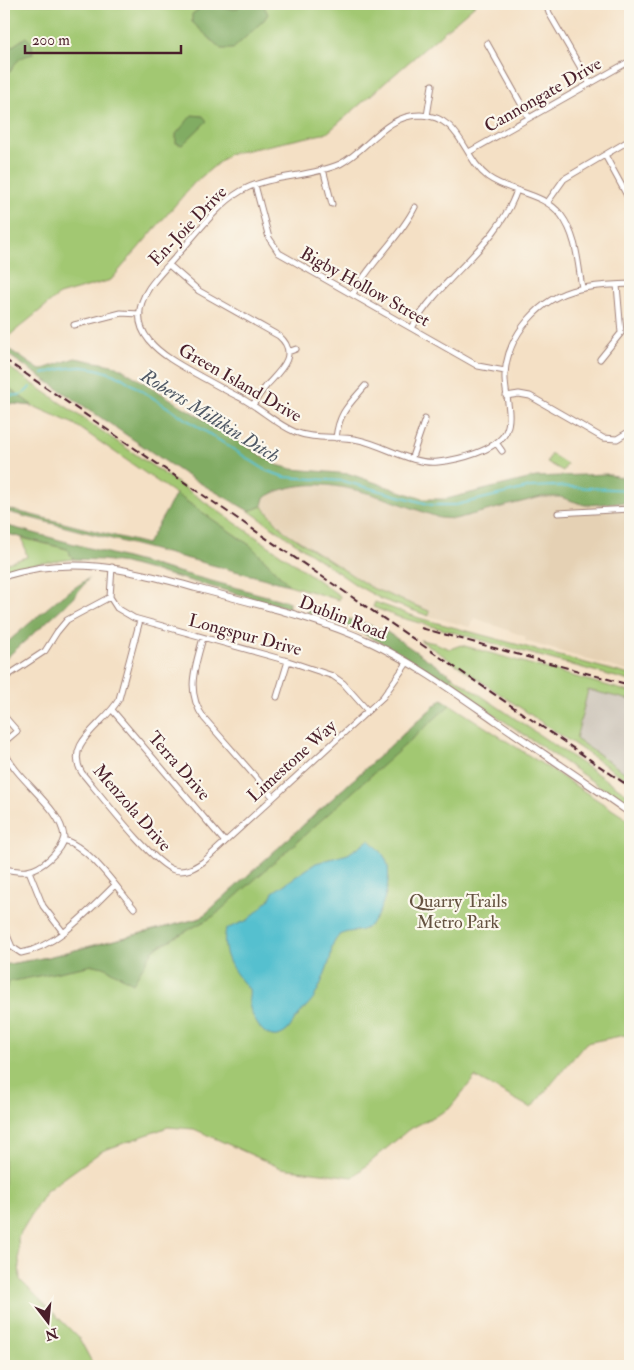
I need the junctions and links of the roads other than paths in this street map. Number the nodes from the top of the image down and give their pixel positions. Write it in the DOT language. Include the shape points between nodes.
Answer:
graph roads {
  1 [pos="546,4"];
  2 [pos="487,43"];
  3 [pos="630,61"];
  4 [pos="590,84"];
  5 [pos="432,85"];
  6 [pos="427,116"];
  7 [pos="529,118"];
  8 [pos="630,140"];
  9 [pos="469,152"];
  10 [pos="605,155"];
  11 [pos="323,169"];
  12 [pos="255,185"];
  13 [pos="517,190"];
  14 [pos="630,201"];
  15 [pos="547,203"];
  16 [pos="332,204"];
  17 [pos="415,207"];
  18 [pos="169,265"];
  19 [pos="630,284"];
  20 [pos="617,285"];
  21 [pos="582,288"];
  22 [pos="353,294"];
  23 [pos="140,314"];
  24 [pos="74,326"];
  25 [pos="412,328"];
  26 [pos="296,350"];
  27 [pos="288,352"];
  28 [pos="600,359"];
  29 [pos="505,371"];
  30 [pos="365,386"];
  31 [pos="506,396"];
  32 [pos="253,405"];
  33 [pos="425,419"];
  34 [pos="630,431"];
  35 [pos="336,438"];
  36 [pos="497,444"];
  37 [pos="502,451"];
  38 [pos="412,457"];
  39 [pos="630,509"];
  40 [pos="558,513"];
  41 [pos="112,568"];
  42 [pos="4,576"];
  43 [pos="110,597"];
  44 [pos="140,620"];
  45 [pos="203,638"];
  46 [pos="288,661"];
  47 [pos="407,663"];
  48 [pos="4,678"];
  49 [pos="277,697"];
  50 [pos="367,710"];
  51 [pos="113,711"];
  52 [pos="4,716"];
  53 [pos="4,742"];
  54 [pos="4,750"];
  55 [pos="272,797"];
  56 [pos="630,813"];
  57 [pos="63,840"];
  58 [pos="224,840"];
  59 [pos="4,869"];
  60 [pos="30,871"];
  61 [pos="186,871"];
  62 [pos="114,886"];
  63 [pos="134,908"];
  64 [pos="4,928"];
  65 [pos="63,932"];
  1 -- 4 [label="street"];
  2 -- 7 [label="street"];
  3 -- 4 [label="street, Cannongate Drive"];
  4 -- 7 [label="street, Cannongate Drive"];
  5 -- 6 [label="street"];
  6 -- 9 [label="street, En-Joie Drive" via="454,130"];
  6 -- 11 [label="street, En-Joie Drive" via="417,115 394,122 342,163"];
  7 -- 9 [label="street, Cannongate Drive"];
  8 -- 10 [label="street"];
  9 -- 13 [label="street" via="490,178"];
  10 -- 14 [label="street"];
  10 -- 15 [label="street" via="564,179"];
  11 -- 12 [label="street, En-Joie Drive"];
  11 -- 16 [label="street"];
  12 -- 18 [label="street, En-Joie Drive" via="242,190 223,206"];
  12 -- 22 [label="street, Bigby Hollow Street" via="269,238 279,253"];
  13 -- 15 [label="street"];
  13 -- 25 [label="street" via="506,216 425,307"];
  15 -- 21 [label="street" via="563,217 571,234"];
  17 -- 22 [label="street" via="406,225 368,268"];
  18 -- 23 [label="street, En-Joie Drive" via="149,288"];
  18 -- 27 [label="street" via="198,292 279,336"];
  19 -- 20 [label="street"];
  20 -- 21 [label="street"];
  20 -- 28 [label="street" via="621,333"];
  21 -- 29 [label="street" via="559,297 534,314 518,333"];
  22 -- 25 [label="street, Bigby Hollow Street"];
  23 -- 24 [label="street" via="121,313"];
  23 -- 32 [label="street, Green Island Drive" via="143,330 155,350"];
  25 -- 29 [label="street, Bigby Hollow Street" via="478,366"];
  26 -- 27 [label="street"];
  27 -- 32 [label="street" via="286,364"];
  29 -- 31 [label="street"];
  30 -- 35 [label="street" via="342,414"];
  31 -- 34 [label="street" via="530,396 603,438 617,439"];
  31 -- 36 [label="street" via="508,425"];
  32 -- 35 [label="street, Green Island Drive" via="297,433"];
  33 -- 38 [label="street"];
  35 -- 38 [label="street, Green Island Drive" via="364,441"];
  36 -- 37 [label="street"];
  36 -- 38 [label="street, Green Island Drive" via="439,462 425,462"];
  39 -- 40 [label="street"];
  41 -- 42 [label="main road, Dublin Road" via="55,565"];
  41 -- 43 [label="street"];
  41 -- 47 [label="main road, Dublin Road" via="259,604 327,625 373,644"];
  43 -- 44 [label="street, Longspur Drive" via="125,615"];
  43 -- 48 [label="street" via="67,620 44,651"];
  44 -- 45 [label="street, Longspur Drive"];
  44 -- 51 [label="street" via="124,687"];
  45 -- 46 [label="street, Longspur Drive"];
  45 -- 55 [label="street" via="192,678 195,704"];
  46 -- 49 [label="street"];
  46 -- 50 [label="street, Longspur Drive" via="339,680"];
  47 -- 50 [label="street, Limestone Way" via="390,689"];
  47 -- 56 [label="main road, Dublin Road"];
  50 -- 55 [label="street, Limestone Way"];
  51 -- 58 [label="street, Terra Drive"];
  51 -- 61 [label="street, Menzola Drive" via="79,746 77,762 82,773 158,861 171,869"];
  52 -- 53 [label="street" via="17,732"];
  53 -- 54 [label="street"];
  54 -- 57 [label="street" via="9,763 60,824"];
  55 -- 58 [label="street, Limestone Way"];
  57 -- 60 [label="street" via="50,858"];
  57 -- 62 [label="street" via="75,843 86,852"];
  58 -- 61 [label="street, Limestone Way" via="203,862"];
  59 -- 60 [label="street"];
  60 -- 65 [label="street" via="43,906"];
  62 -- 63 [label="street"];
  62 -- 65 [label="street"];
  64 -- 65 [label="street" via="12,947 21,953 51,942"];
}
